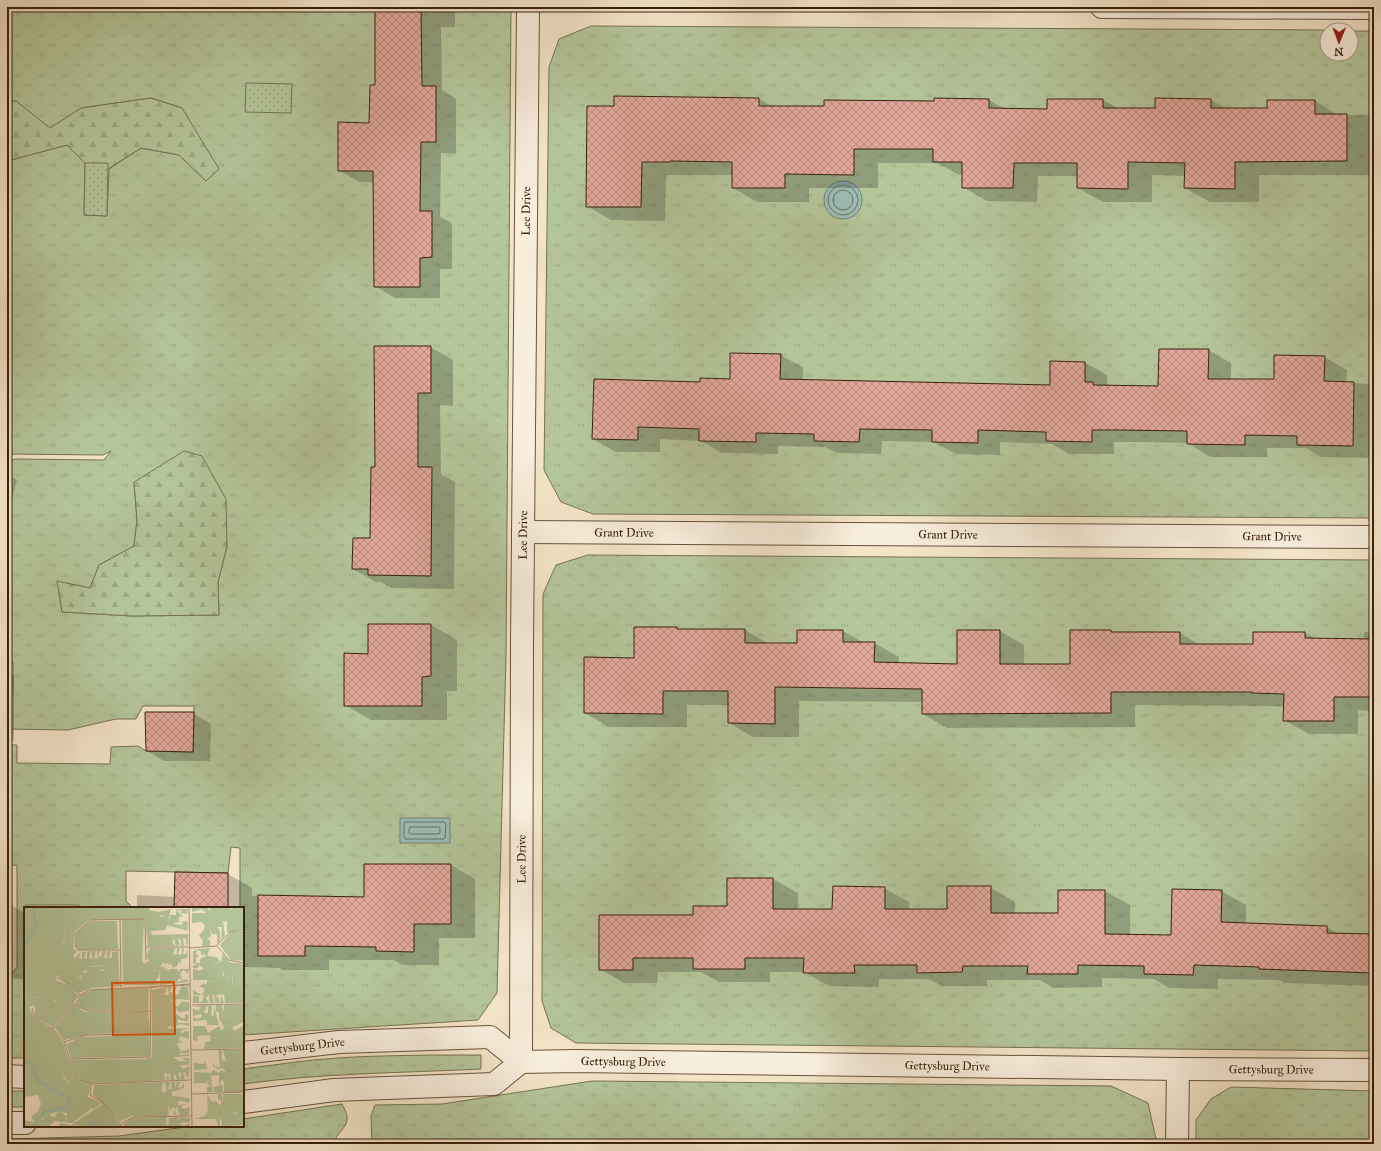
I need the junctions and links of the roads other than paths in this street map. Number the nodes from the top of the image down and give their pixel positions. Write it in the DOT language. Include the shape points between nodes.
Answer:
graph roads {
  1 [pos="528,7"];
  2 [pos="1102,7"];
  3 [pos="1374,8"];
  4 [pos="523,532"];
  5 [pos="1374,537"];
  6 [pos="244,1053"];
  7 [pos="520,1062"];
  8 [pos="1178,1069"];
  9 [pos="1374,1070"];
  10 [pos="7,1076"];
  11 [pos="24,1077"];
  12 [pos="244,1102"];
  13 [pos="7,1123"];
  14 [pos="24,1123"];
  15 [pos="1177,1144"];
  1 -- 4 [label="street, Lee Drive"];
  2 -- 3 [label="street"];
  4 -- 5 [label="street, Grant Drive"];
  4 -- 7 [label="street, Lee Drive"];
  6 -- 7 [label="street, Gettysburg Drive" via="339,1042 490,1037"];
  7 -- 8 [label="street, Gettysburg Drive"];
  7 -- 12 [label="street" via="494,1084 334,1090"];
  8 -- 9 [label="street, Gettysburg Drive"];
  8 -- 15 [label="street"];
  10 -- 11 [label="street"];
  13 -- 14 [label="street"];
}
